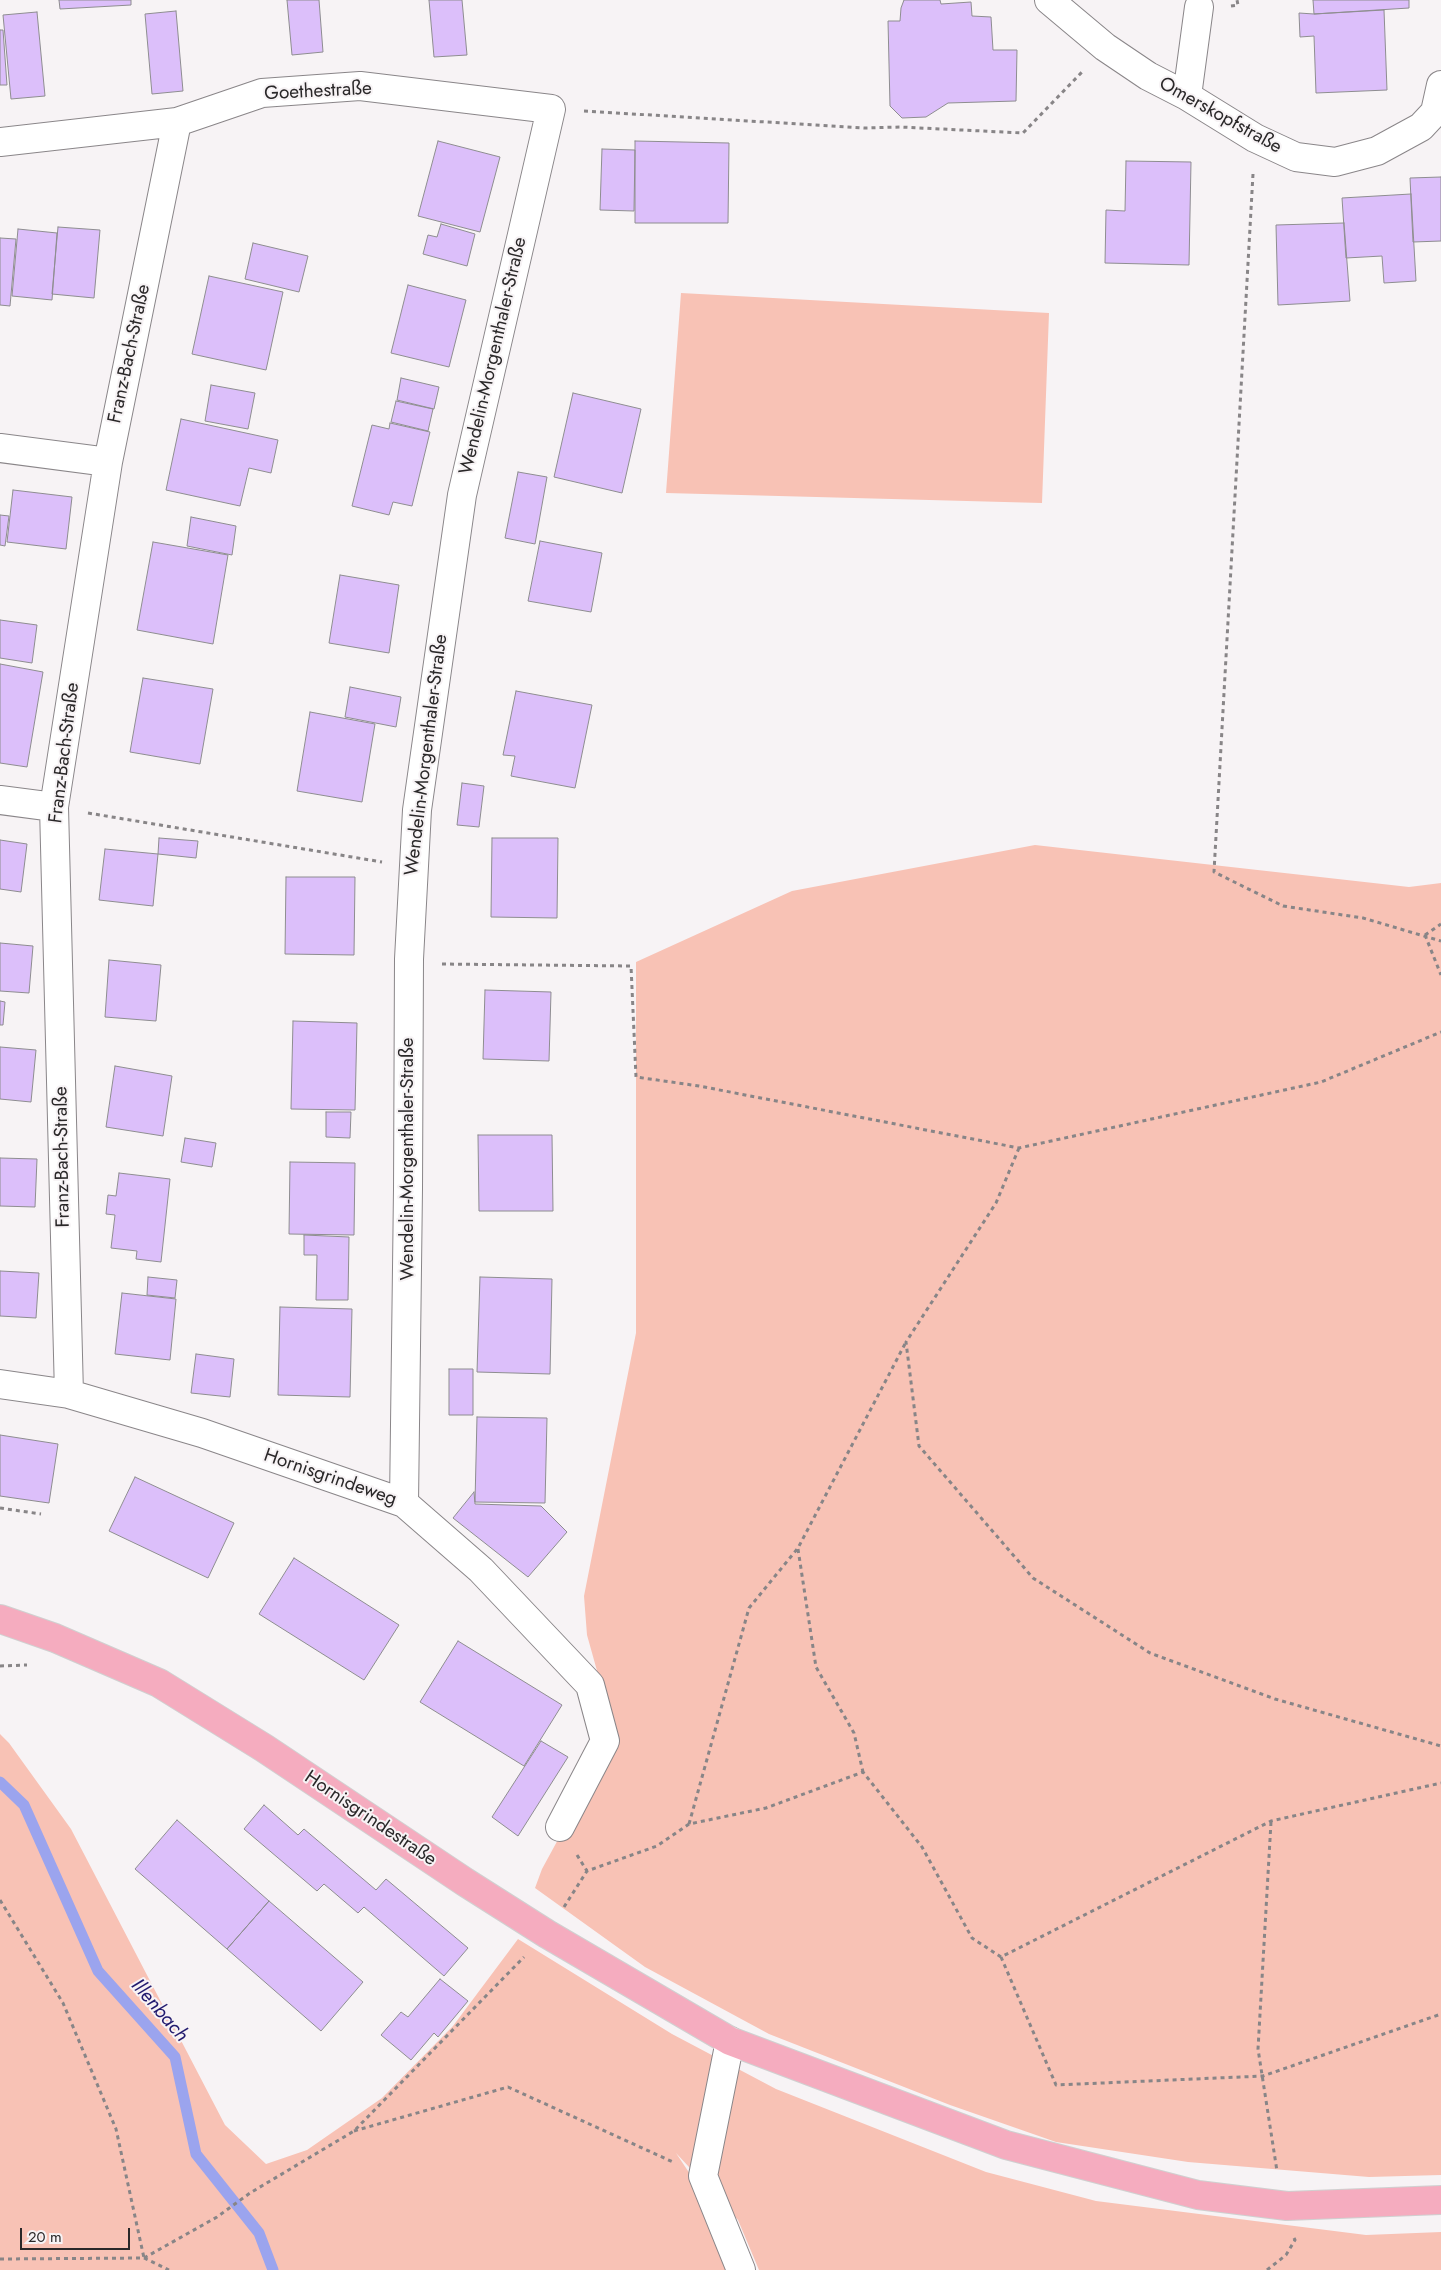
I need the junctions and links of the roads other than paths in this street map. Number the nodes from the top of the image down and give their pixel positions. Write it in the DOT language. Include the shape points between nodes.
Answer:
graph roads {
  1 [pos="1049,0"];
  2 [pos="1199,6"];
  3 [pos="1441,84"];
  4 [pos="1187,96"];
  5 [pos="551,109"];
  6 [pos="1438,113"];
  7 [pos="177,122"];
  8 [pos="0,142"];
  9 [pos="0,448"];
  10 [pos="108,462"];
  11 [pos="0,800"];
  12 [pos="54,807"];
  13 [pos="0,1384"];
  14 [pos="69,1394"];
  15 [pos="404,1503"];
  16 [pos="0,1619"];
  17 [pos="560,1827"];
  18 [pos="730,2041"];
  19 [pos="1441,2200"];
  20 [pos="741,2270"];
  1 -- 4 [label="street, Omerskopfstraße" via="1105,47 1148,76"];
  2 -- 4 [label="street"];
  3 -- 6 [label="street, Omerskopfstraße"];
  4 -- 6 [label="street, Omerskopfstraße" via="1255,138 1296,157 1335,162 1378,150 1421,127"];
  5 -- 7 [label="street, Goethestraße" via="360,86 262,93"];
  5 -- 15 [label="street, Wendelin-Morgenthaler-Straße" via="462,495 417,810 409,964"];
  7 -- 8 [label="street, Goethestraße"];
  7 -- 10 [label="street, Franz-Bach-Straße"];
  9 -- 10 [label="street"];
  10 -- 12 [label="street, Franz-Bach-Straße"];
  11 -- 12 [label="street"];
  12 -- 14 [label="street, Franz-Bach-Straße"];
  13 -- 14 [label="street, Hornisgrindeweg"];
  14 -- 15 [label="street, Hornisgrindeweg" via="202,1433"];
  15 -- 17 [label="street, Hornisgrindeweg" via="481,1570 590,1685 604,1741"];
  16 -- 18 [label="main road, Hornisgrindestraße" via="55,1638 159,1683 264,1748 464,1882"];
  18 -- 19 [label="main road, Hornisgrindestraße" via="1006,2145 1198,2195 1287,2206"];
  18 -- 20 [label="street" via="703,2176"];
}
